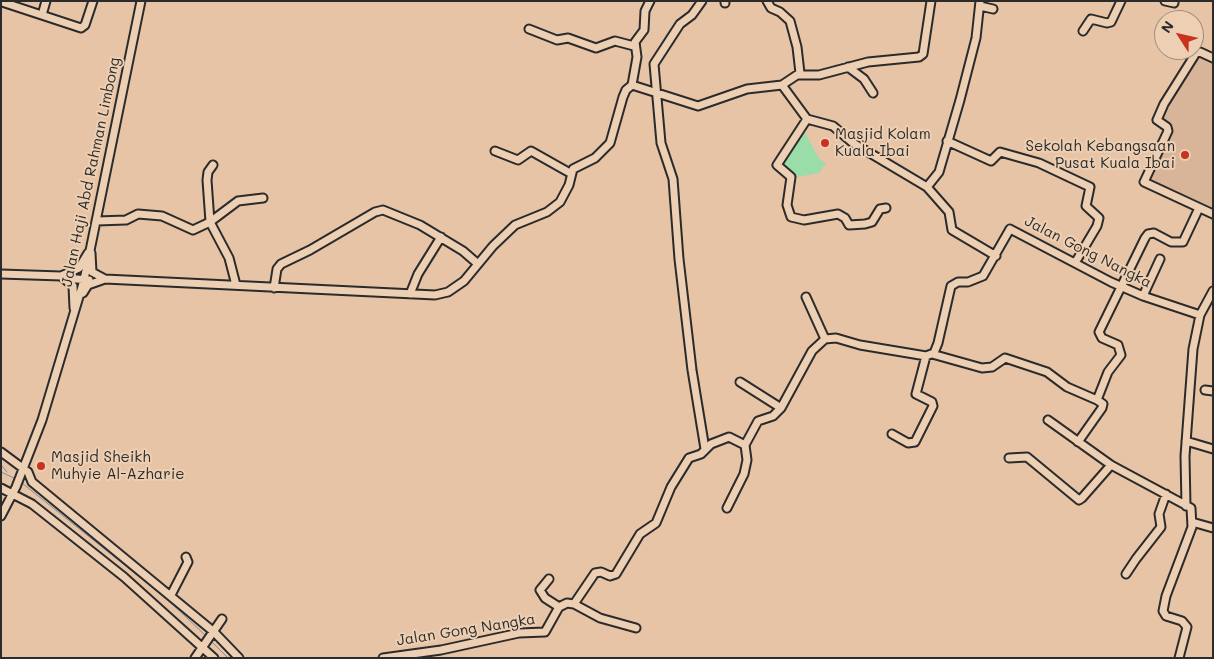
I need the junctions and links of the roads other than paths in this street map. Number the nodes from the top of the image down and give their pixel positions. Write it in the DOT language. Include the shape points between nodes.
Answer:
graph roads {
  1 [pos="46,1"];
  2 [pos="93,1"];
  3 [pos="141,1"];
  4 [pos="650,1"];
  5 [pos="702,1"];
  6 [pos="767,1"];
  7 [pos="930,1"];
  8 [pos="1121,1"];
  9 [pos="1165,1"];
  10 [pos="1174,1"];
  11 [pos="2,2"];
  12 [pos="980,4"];
  13 [pos="993,9"];
  14 [pos="42,15"];
  15 [pos="529,29"];
  16 [pos="1083,31"];
  17 [pos="634,46"];
  18 [pos="1213,58"];
  19 [pos="848,67"];
  20 [pos="799,75"];
  21 [pos="632,85"];
  22 [pos="782,85"];
  23 [pos="657,93"];
  24 [pos="873,93"];
  25 [pos="807,119"];
  26 [pos="947,141"];
  27 [pos="496,151"];
  28 [pos="213,165"];
  29 [pos="570,173"];
  30 [pos="927,188"];
  31 [pos="263,198"];
  32 [pos="886,208"];
  33 [pos="1199,208"];
  34 [pos="1213,214"];
  35 [pos="97,221"];
  36 [pos="210,222"];
  37 [pos="441,237"];
  38 [pos="90,252"];
  39 [pos="996,256"];
  40 [pos="1160,260"];
  41 [pos="1076,263"];
  42 [pos="478,264"];
  43 [pos="1,274"];
  44 [pos="63,276"];
  45 [pos="82,278"];
  46 [pos="103,279"];
  47 [pos="236,286"];
  48 [pos="1123,287"];
  49 [pos="274,288"];
  50 [pos="1213,291"];
  51 [pos="410,294"];
  52 [pos="1143,296"];
  53 [pos="806,297"];
  54 [pos="74,306"];
  55 [pos="1200,314"];
  56 [pos="825,339"];
  57 [pos="929,355"];
  58 [pos="740,382"];
  59 [pos="1205,390"];
  60 [pos="1213,391"];
  61 [pos="1097,400"];
  62 [pos="781,408"];
  63 [pos="1048,420"];
  64 [pos="892,434"];
  65 [pos="1186,441"];
  66 [pos="746,442"];
  67 [pos="1078,442"];
  68 [pos="705,449"];
  69 [pos="1213,449"];
  70 [pos="1,452"];
  71 [pos="1009,458"];
  72 [pos="1111,465"];
  73 [pos="22,471"];
  74 [pos="1,488"];
  75 [pos="14,490"];
  76 [pos="1166,494"];
  77 [pos="1186,506"];
  78 [pos="727,508"];
  79 [pos="1,516"];
  80 [pos="1192,522"];
  81 [pos="1213,528"];
  82 [pos="186,557"];
  83 [pos="1126,574"];
  84 [pos="549,579"];
  85 [pos="171,594"];
  86 [pos="574,604"];
  87 [pos="559,607"];
  88 [pos="222,619"];
  89 [pos="636,628"];
  90 [pos="214,632"];
  91 [pos="203,646"];
  92 [pos="195,658"];
  93 [pos="214,658"];
  94 [pos="239,658"];
  95 [pos="383,658"];
  96 [pos="1179,658"];
  1 -- 14 [label="street"];
  2 -- 14 [label="street" via="82,28"];
  3 -- 35 [label="street, Jalan Haji Abd Rahman Limbong"];
  4 -- 17 [label="street" via="645,11 644,30"];
  5 -- 23 [label="street" via="680,24 655,59"];
  6 -- 20 [label="street" via="791,24"];
  7 -- 19 [label="street" via="921,56"];
  8 -- 16 [label="street" via="1111,22 1091,19"];
  9 -- 10 [label="street"];
  11 -- 14 [label="street"];
  12 -- 13 [label="street"];
  12 -- 26 [label="street" via="976,38"];
  15 -- 17 [label="street" via="557,40 568,38 596,48 615,40"];
  17 -- 21 [label="street" via="637,57"];
  18 -- 33 [label="street" via="1196,53 1164,104 1157,120 1168,131 1144,180 1144,183"];
  19 -- 20 [label="street" via="820,75"];
  19 -- 24 [label="street" via="862,77"];
  20 -- 22 [label="street"];
  21 -- 23 [label="street"];
  21 -- 29 [label="street" via="623,97 610,143 595,158 576,166"];
  22 -- 23 [label="street" via="746,89 701,106"];
  22 -- 25 [label="street"];
  23 -- 68 [label="street" via="661,143 674,179 679,259"];
  25 -- 30 [label="street" via="833,126"];
  25 -- 32 [label="street" via="777,165 791,177 787,205 791,217 804,220 838,214 849,225 858,225 871,223 880,209"];
  26 -- 30 [label="street" via="938,172"];
  26 -- 41 [label="street" via="991,161 1000,152 1039,163 1090,187 1086,206 1099,218"];
  27 -- 29 [label="street" via="518,160 531,152"];
  28 -- 36 [label="street" via="207,180"];
  29 -- 42 [label="street" via="566,191 556,206 515,225"];
  30 -- 39 [label="street" via="949,212 952,230"];
  31 -- 36 [label="street" via="238,202"];
  33 -- 34 [label="street"];
  33 -- 48 [label="street" via="1183,242 1171,242 1154,233 1148,234"];
  35 -- 36 [label="street" via="126,220 138,214 162,216 193,230"];
  35 -- 38 [label="street, Jalan Haji Abd Rahman Limbong"];
  36 -- 47 [label="street" via="229,258"];
  37 -- 42 [label="street"];
  37 -- 49 [label="street" via="407,219 383,210 375,212 280,264"];
  37 -- 51 [label="street" via="418,274"];
  38 -- 44 [label="street" via="79,268"];
  38 -- 45 [label="street, Jalan Haji Abd Rahman Limbong"];
  38 -- 46 [label="street" via="91,269"];
  39 -- 41 [label="street, Jalan Gong Nangka" via="1010,229"];
  39 -- 57 [label="street, Jalan Gong Nangka" via="978,279 951,286 938,343"];
  40 -- 52 [label="street"];
  41 -- 48 [label="street, Jalan Gong Nangka"];
  42 -- 51 [label="street" via="448,292"];
  43 -- 44 [label="street"];
  44 -- 45 [label="street"];
  44 -- 54 [label="street" via="73,286"];
  45 -- 46 [label="street"];
  45 -- 54 [label="street, Jalan Haji Abd Rahman Limbong"];
  46 -- 47 [label="street"];
  46 -- 54 [label="street" via="86,287"];
  47 -- 49 [label="street"];
  48 -- 52 [label="street, Jalan Gong Nangka"];
  48 -- 61 [label="street" via="1099,332 1102,338 1118,345 1121,358 1108,372"];
  49 -- 51 [label="street"];
  50 -- 55 [label="street"];
  52 -- 55 [label="street, Jalan Gong Nangka"];
  53 -- 56 [label="street"];
  54 -- 73 [label="street, Jalan Haji Abd Rahman Limbong" via="42,420"];
  55 -- 65 [label="street" via="1193,349"];
  56 -- 57 [label="street" via="836,338 860,345"];
  56 -- 62 [label="street" via="812,351"];
  57 -- 61 [label="street" via="982,368 992,367 1005,358 1047,372 1067,387"];
  57 -- 64 [label="street" via="916,394 932,402 933,406 915,442 908,443"];
  58 -- 62 [label="street"];
  59 -- 60 [label="street"];
  61 -- 67 [label="street" via="1103,404 1102,408"];
  62 -- 66 [label="street" via="773,416 758,421"];
  63 -- 67 [label="street"];
  65 -- 69 [label="street"];
  65 -- 77 [label="street"];
  66 -- 68 [label="street" via="728,437"];
  66 -- 78 [label="street" via="744,474"];
  67 -- 72 [label="street"];
  68 -- 86 [label="street" via="687,460 656,523 640,534 616,574 595,573"];
  70 -- 73 [label="street"];
  71 -- 72 [label="street" via="1029,458 1079,500"];
  72 -- 76 [label="street"];
  73 -- 75 [label="street, Jalan Haji Abd Rahman Limbong"];
  73 -- 85 [label="street" via="29,473 32,481"];
  74 -- 75 [label="street"];
  75 -- 79 [label="street, Jalan Haji Abd Rahman Limbong"];
  75 -- 91 [label="street" via="124,577"];
  76 -- 77 [label="street"];
  76 -- 83 [label="street" via="1159,514 1161,528"];
  77 -- 80 [label="street" via="1191,509"];
  80 -- 81 [label="street"];
  80 -- 96 [label="street" via="1164,604 1165,615 1182,621 1187,627"];
  82 -- 85 [label="street" via="188,562"];
  84 -- 87 [label="street" via="540,590 545,598"];
  85 -- 90 [label="street"];
  86 -- 87 [label="street"];
  86 -- 89 [label="street" via="600,618"];
  87 -- 95 [label="street, Jalan Gong Nangka" via="548,629 542,633 519,633 441,650"];
  88 -- 90 [label="street"];
  90 -- 91 [label="street"];
  90 -- 94 [label="street"];
  91 -- 92 [label="street"];
  91 -- 93 [label="street"];
}
